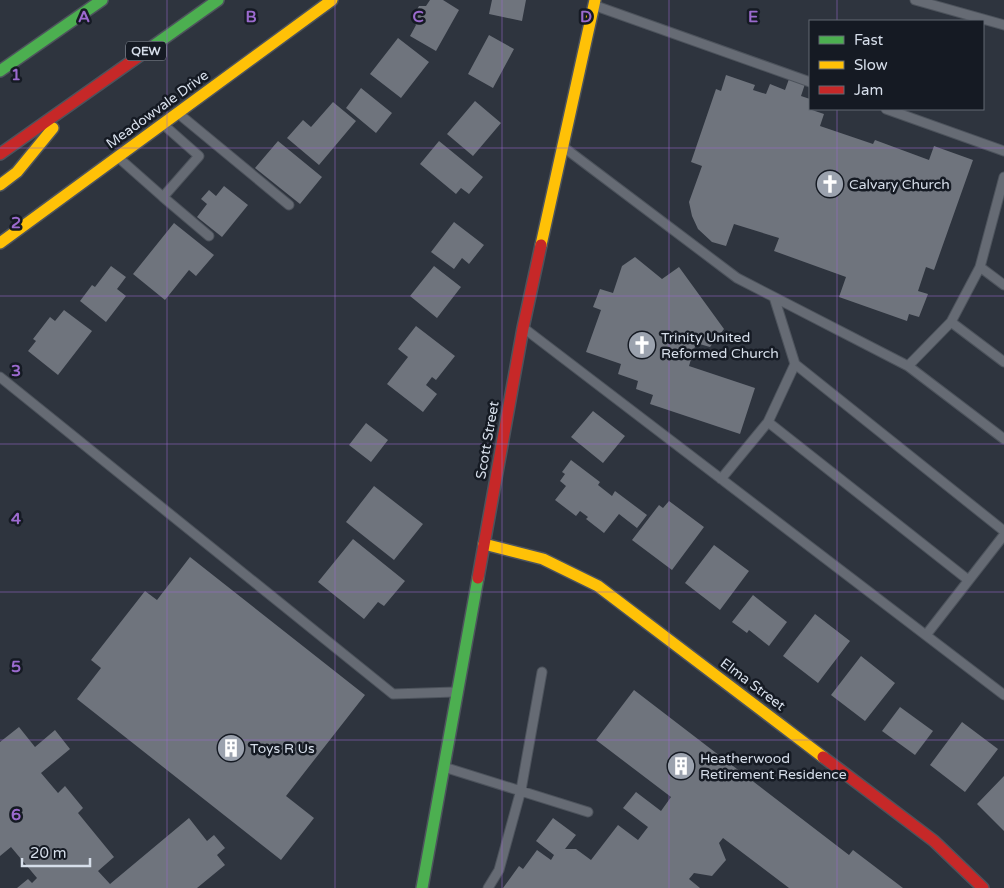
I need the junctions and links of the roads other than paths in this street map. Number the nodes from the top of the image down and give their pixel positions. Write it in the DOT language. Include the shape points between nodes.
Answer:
graph roads {
  1 [pos="102,0"];
  2 [pos="218,0"];
  3 [pos="332,0"];
  4 [pos="915,0"];
  5 [pos="594,3"];
  6 [pos="1004,25"];
  7 [pos="0,70"];
  8 [pos="809,82"];
  9 [pos="74,102"];
  10 [pos="889,110"];
  11 [pos="177,113"];
  12 [pos="163,124"];
  13 [pos="562,146"];
  14 [pos="1004,151"];
  15 [pos="0,154"];
  16 [pos="118,157"];
  17 [pos="1004,177"];
  18 [pos="0,185"];
  19 [pos="162,197"];
  20 [pos="288,205"];
  21 [pos="209,236"];
  22 [pos="0,243"];
  23 [pos="980,267"];
  24 [pos="1004,285"];
  25 [pos="774,297"];
  26 [pos="951,322"];
  27 [pos="523,328"];
  28 [pos="1004,362"];
  29 [pos="796,364"];
  30 [pos="908,366"];
  31 [pos="0,377"];
  32 [pos="768,422"];
  33 [pos="1004,439"];
  34 [pos="721,479"];
  35 [pos="1004,533"];
  36 [pos="484,544"];
  37 [pos="967,580"];
  38 [pos="926,635"];
  39 [pos="542,672"];
  40 [pos="457,692"];
  41 [pos="1004,695"];
  42 [pos="444,767"];
  43 [pos="522,790"];
  44 [pos="588,812"];
  45 [pos="422,888"];
  46 [pos="488,888"];
  47 [pos="983,888"];
  1 -- 7 [label="main road"];
  2 -- 9 [label="main road, QEW"];
  3 -- 11 [label="main road, Meadowvale Drive"];
  4 -- 6 [label="lane"];
  5 -- 8 [label="lane"];
  5 -- 13 [label="main road, Scott Street"];
  9 -- 15 [label="main road, QEW"];
  9 -- 18 [label="main road" via="17,172"];
  10 -- 14 [label="lane"];
  11 -- 12 [label="main road, Meadowvale Drive"];
  11 -- 20 [label="lane"];
  12 -- 16 [label="main road, Meadowvale Drive"];
  12 -- 19 [label="lane" via="199,156"];
  13 -- 25 [label="lane" via="737,278"];
  13 -- 27 [label="main road, Scott Street"];
  16 -- 19 [label="lane"];
  16 -- 22 [label="main road, Meadowvale Drive"];
  17 -- 23 [label="lane"];
  19 -- 21 [label="lane"];
  23 -- 24 [label="lane"];
  23 -- 26 [label="lane"];
  25 -- 29 [label="lane"];
  25 -- 30 [label="lane"];
  26 -- 28 [label="lane"];
  26 -- 30 [label="lane"];
  27 -- 34 [label="lane"];
  27 -- 36 [label="main road, Scott Street"];
  29 -- 32 [label="lane"];
  29 -- 35 [label="lane"];
  30 -- 33 [label="lane"];
  31 -- 40 [label="lane" via="393,694"];
  32 -- 34 [label="lane"];
  32 -- 37 [label="lane"];
  34 -- 38 [label="lane"];
  35 -- 37 [label="lane"];
  36 -- 40 [label="main road, Scott Street"];
  36 -- 47 [label="main road, Elma Street" via="514,549 576,572 598,586 934,841"];
  37 -- 38 [label="lane"];
  38 -- 41 [label="lane"];
  39 -- 43 [label="lane"];
  40 -- 42 [label="main road, Scott Street"];
  42 -- 43 [label="lane"];
  42 -- 45 [label="main road, Scott Street"];
  43 -- 44 [label="lane"];
  43 -- 46 [label="lane" via="500,870"];
}
